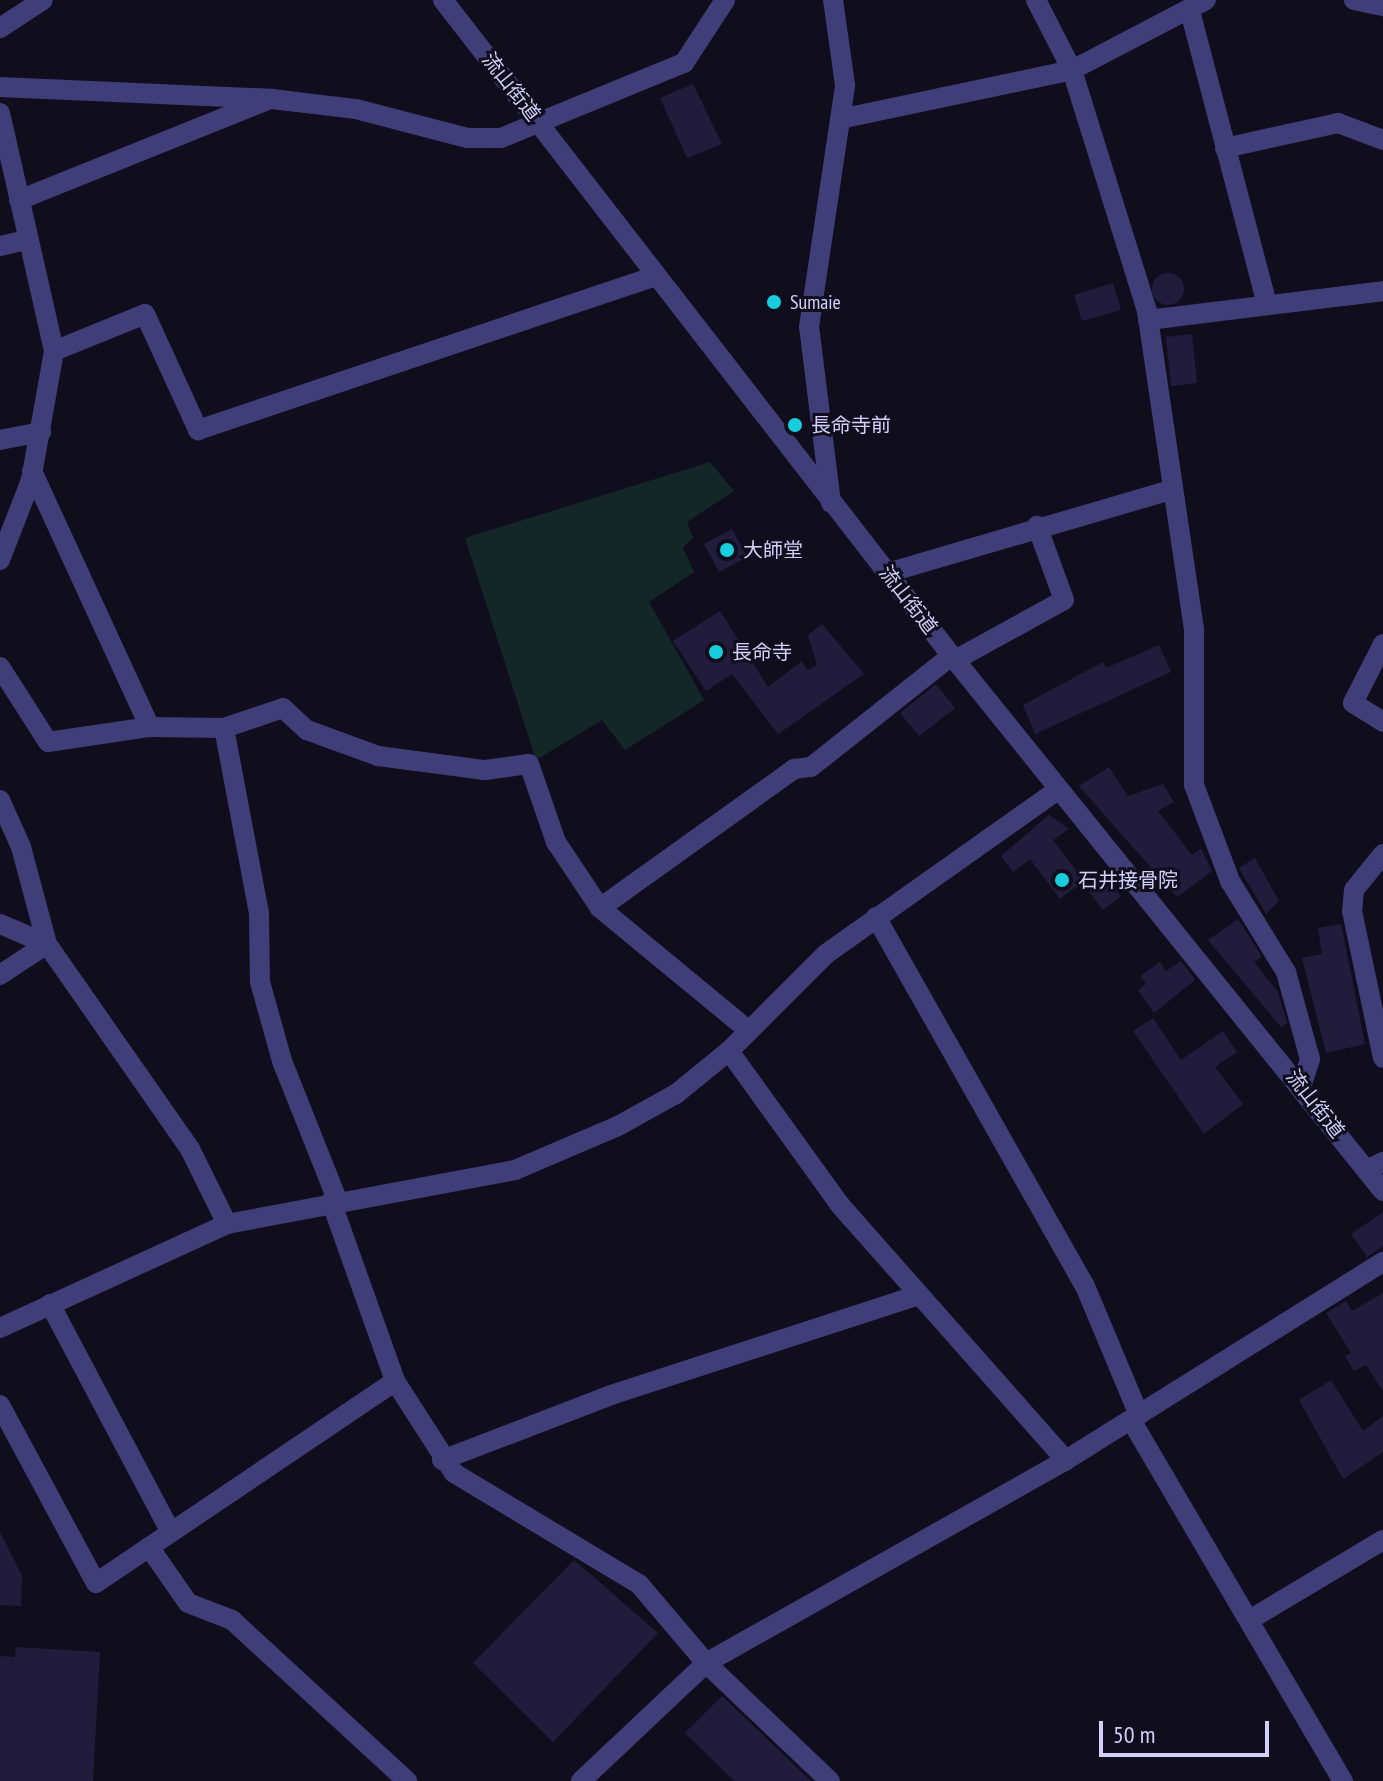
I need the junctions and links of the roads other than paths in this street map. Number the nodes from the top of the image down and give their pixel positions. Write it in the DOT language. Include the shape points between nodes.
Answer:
graph roads {
  1 [pos="43,0"];
  2 [pos="443,0"];
  3 [pos="725,0"];
  4 [pos="833,0"];
  5 [pos="1036,0"];
  6 [pos="1354,0"];
  7 [pos="1198,5"];
  8 [pos="1383,6"];
  9 [pos="0,28"];
  10 [pos="1072,70"];
  11 [pos="0,87"];
  12 [pos="272,99"];
  13 [pos="0,113"];
  14 [pos="840,119"];
  15 [pos="542,126"];
  16 [pos="1383,140"];
  17 [pos="1225,148"];
  18 [pos="19,200"];
  19 [pos="25,240"];
  20 [pos="0,246"];
  21 [pos="656,276"];
  22 [pos="1383,291"];
  23 [pos="1267,305"];
  24 [pos="1148,320"];
  25 [pos="54,351"];
  26 [pos="41,432"];
  27 [pos="0,440"];
  28 [pos="32,471"];
  29 [pos="1171,490"];
  30 [pos="831,503"];
  31 [pos="1037,526"];
  32 [pos="0,560"];
  33 [pos="887,573"];
  34 [pos="1383,644"];
  35 [pos="953,658"];
  36 [pos="0,667"];
  37 [pos="1383,722"];
  38 [pos="150,727"];
  39 [pos="224,728"];
  40 [pos="1058,790"];
  41 [pos="0,800"];
  42 [pos="1383,854"];
  43 [pos="600,908"];
  44 [pos="876,917"];
  45 [pos="0,924"];
  46 [pos="47,944"];
  47 [pos="0,975"];
  48 [pos="749,1031"];
  49 [pos="729,1051"];
  50 [pos="1383,1058"];
  51 [pos="1301,1087"];
  52 [pos="1375,1166"];
  53 [pos="1383,1191"];
  54 [pos="334,1200"];
  55 [pos="227,1224"];
  56 [pos="1383,1262"];
  57 [pos="919,1295"];
  58 [pos="50,1304"];
  59 [pos="0,1328"];
  60 [pos="395,1381"];
  61 [pos="0,1405"];
  62 [pos="1135,1418"];
  63 [pos="442,1460"];
  64 [pos="1066,1460"];
  65 [pos="170,1531"];
  66 [pos="1383,1540"];
  67 [pos="149,1547"];
  68 [pos="1251,1619"];
  69 [pos="706,1663"];
  70 [pos="407,1781"];
  71 [pos="581,1781"];
  72 [pos="830,1781"];
  73 [pos="1343,1781"];
  1 -- 9 [label="street"];
  2 -- 15 [label="street, 流山街道"];
  3 -- 15 [label="street" via="684,63"];
  4 -- 14 [label="street" via="845,85"];
  5 -- 10 [label="street"];
  6 -- 8 [label="street"];
  7 -- 10 [label="street"];
  7 -- 17 [label="street"];
  10 -- 14 [label="street"];
  10 -- 24 [label="street"];
  11 -- 12 [label="street"];
  12 -- 15 [label="street" via="356,109 467,138"];
  12 -- 18 [label="street"];
  13 -- 18 [label="street"];
  14 -- 30 [label="street" via="809,327"];
  15 -- 21 [label="street, 流山街道"];
  16 -- 17 [label="street" via="1338,123"];
  17 -- 23 [label="street"];
  18 -- 19 [label="street"];
  19 -- 20 [label="street"];
  19 -- 25 [label="street"];
  21 -- 25 [label="street" via="198,430 145,314"];
  21 -- 30 [label="street, 流山街道"];
  22 -- 23 [label="street"];
  23 -- 24 [label="street"];
  24 -- 29 [label="street"];
  25 -- 26 [label="street"];
  26 -- 27 [label="street"];
  26 -- 28 [label="street"];
  28 -- 32 [label="street"];
  28 -- 38 [label="street"];
  29 -- 31 [label="street"];
  29 -- 51 [label="street" via="1194,631 1194,785 1230,881 1286,972 1310,1059"];
  30 -- 33 [label="street, 流山街道"];
  31 -- 33 [label="street"];
  31 -- 35 [label="street" via="1064,600"];
  33 -- 35 [label="street, 流山街道"];
  34 -- 37 [label="street" via="1353,703"];
  35 -- 40 [label="street, 流山街道"];
  35 -- 43 [label="street" via="811,767 794,769"];
  36 -- 38 [label="street" via="48,742"];
  38 -- 39 [label="street"];
  39 -- 43 [label="street" via="283,708 307,730 378,756 485,770 529,764 556,842"];
  39 -- 54 [label="street" via="259,914 260,982 282,1061"];
  40 -- 44 [label="street"];
  40 -- 51 [label="street, 流山街道"];
  41 -- 46 [label="street" via="21,847"];
  42 -- 50 [label="street" via="1354,890 1352,911"];
  43 -- 48 [label="street"];
  44 -- 48 [label="street" via="826,954"];
  44 -- 62 [label="street" via="1085,1286"];
  45 -- 46 [label="street"];
  46 -- 47 [label="street"];
  46 -- 55 [label="street" via="190,1149"];
  48 -- 49 [label="street"];
  49 -- 54 [label="street" via="676,1094 515,1170"];
  49 -- 57 [label="street" via="840,1205"];
  51 -- 52 [label="street, 流山街道"];
  52 -- 53 [label="street, 流山街道"];
  54 -- 55 [label="street"];
  54 -- 60 [label="street"];
  55 -- 58 [label="street"];
  56 -- 62 [label="street"];
  57 -- 63 [label="street" via="611,1395"];
  57 -- 64 [label="street"];
  58 -- 59 [label="street"];
  58 -- 65 [label="street"];
  60 -- 63 [label="street"];
  60 -- 65 [label="street"];
  61 -- 67 [label="street" via="96,1583"];
  62 -- 64 [label="street"];
  62 -- 68 [label="street"];
  63 -- 69 [label="street" via="539,1528 617,1567"];
  64 -- 69 [label="street"];
  65 -- 67 [label="street"];
  66 -- 68 [label="street"];
  67 -- 70 [label="street" via="188,1603 232,1620"];
  68 -- 73 [label="street"];
  69 -- 71 [label="street"];
  69 -- 72 [label="street"];
}
